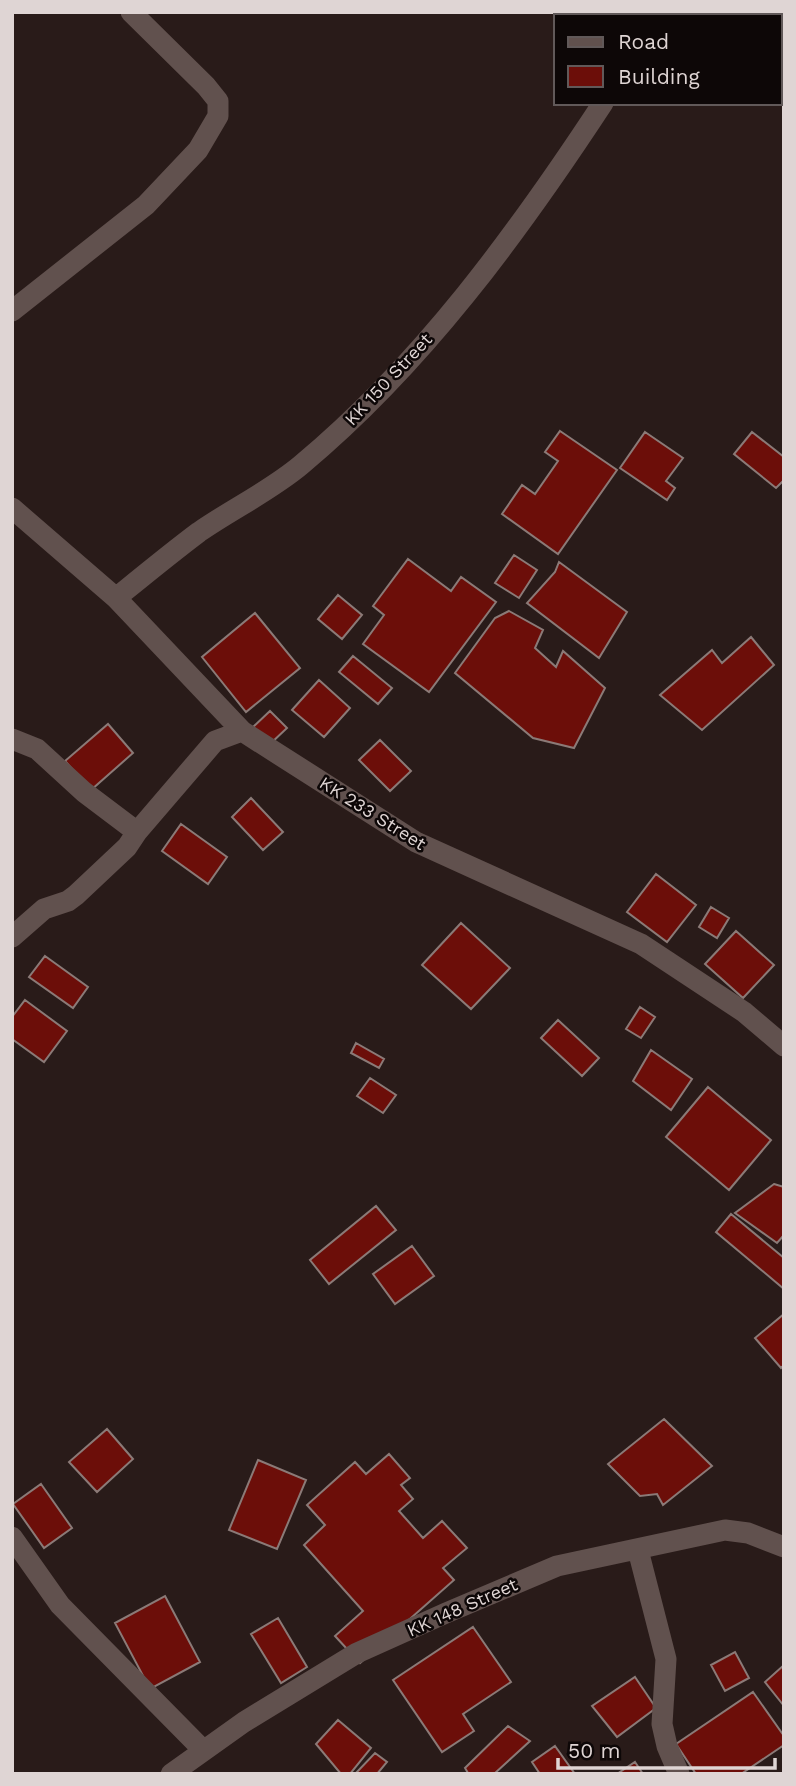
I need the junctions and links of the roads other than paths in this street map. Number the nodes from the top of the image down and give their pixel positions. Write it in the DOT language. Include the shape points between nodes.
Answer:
graph roads {
  1 [pos="131,12"];
  2 [pos="602,105"];
  3 [pos="12,311"];
  4 [pos="12,508"];
  5 [pos="116,598"];
  6 [pos="242,731"];
  7 [pos="12,738"];
  8 [pos="138,832"];
  9 [pos="12,937"];
  10 [pos="784,1046"];
  11 [pos="12,1537"];
  12 [pos="784,1547"];
  13 [pos="638,1550"];
  14 [pos="203,1750"];
  15 [pos="171,1774"];
  16 [pos="679,1774"];
  1 -- 3 [label="street" via="206,86 219,102 218,116 198,150 145,205"];
  2 -- 5 [label="street, KK 150 Street" via="504,245 408,362 359,413 299,466 199,533"];
  4 -- 5 [label="street, KK 233 Street"];
  5 -- 6 [label="street, KK 233 Street"];
  6 -- 8 [label="street" via="215,741"];
  6 -- 10 [label="street, KK 233 Street" via="416,842 641,944 744,1012"];
  7 -- 8 [label="street" via="37,749"];
  8 -- 9 [label="street" via="76,895 44,909"];
  11 -- 14 [label="street" via="60,1605"];
  12 -- 13 [label="street, KK 148 Street" via="725,1530"];
  13 -- 14 [label="street, KK 148 Street" via="557,1566 357,1653"];
  13 -- 16 [label="street" via="666,1659 662,1724"];
  14 -- 15 [label="street, KK 148 Street"];
}
